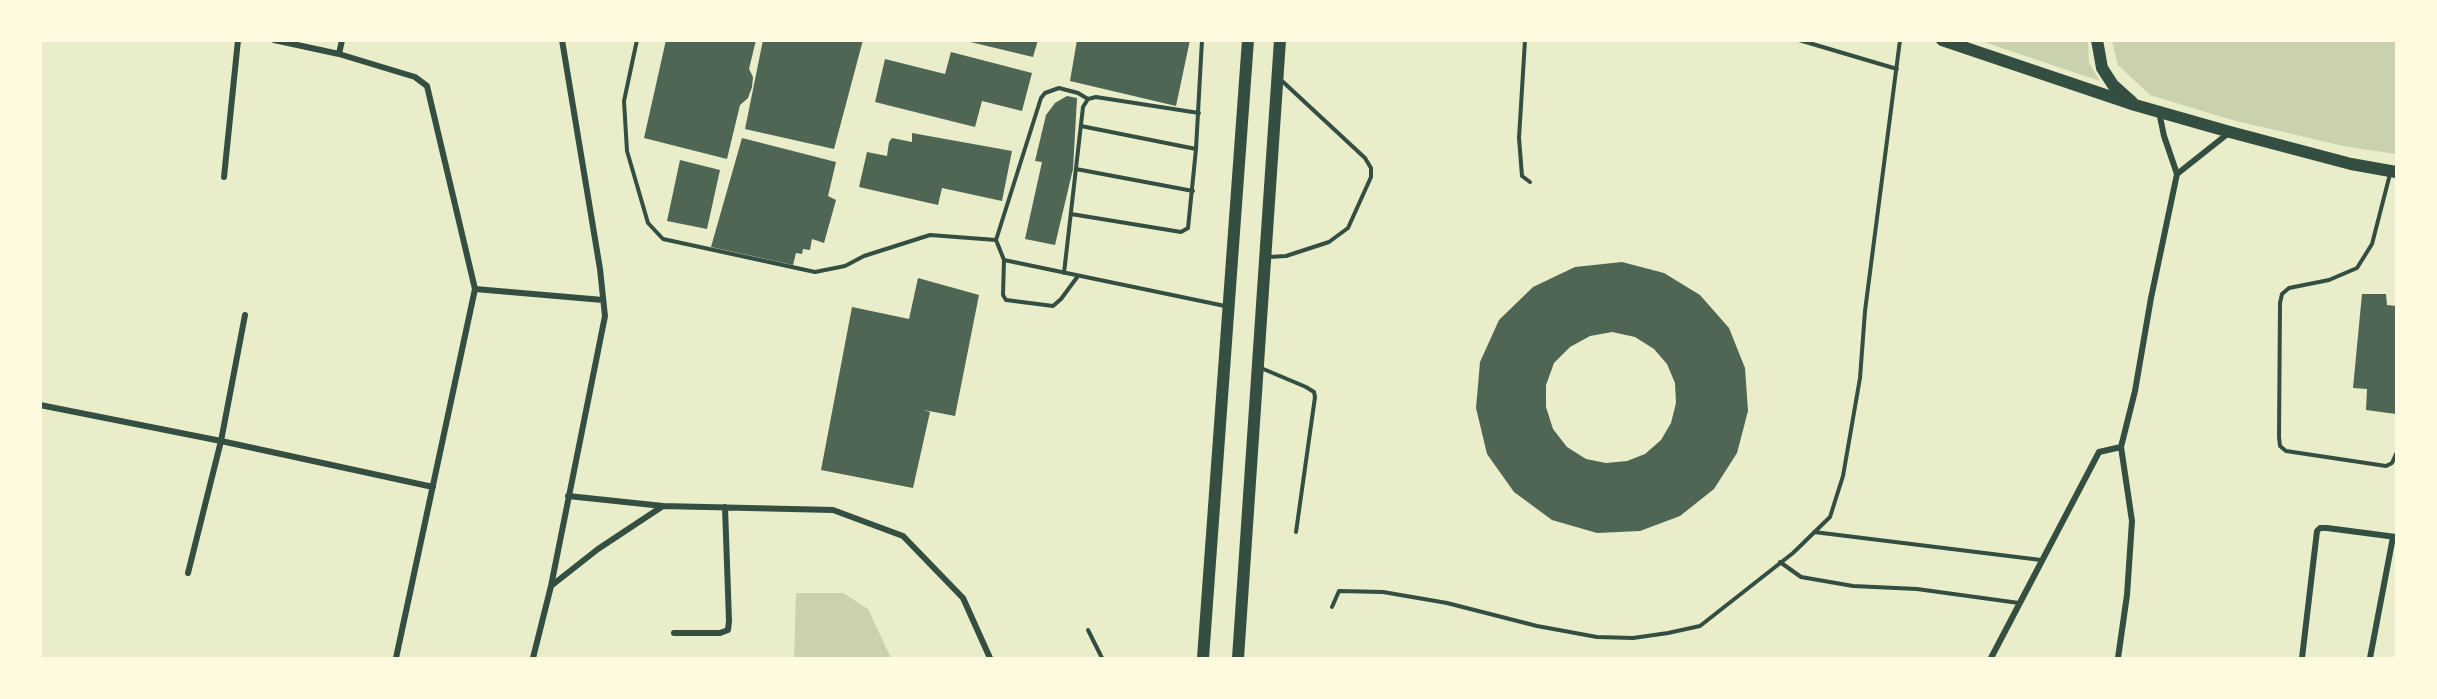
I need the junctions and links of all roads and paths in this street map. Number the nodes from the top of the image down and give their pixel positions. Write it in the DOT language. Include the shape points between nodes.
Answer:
graph roads {
  1 [pos="238,40"];
  2 [pos="274,40"];
  3 [pos="342,40"];
  4 [pos="562,40"];
  5 [pos="637,40"];
  6 [pos="1202,40"];
  7 [pos="1248,40"];
  8 [pos="1280,40"];
  9 [pos="1525,40"];
  10 [pos="1799,40"];
  11 [pos="1900,40"];
  12 [pos="1942,40"];
  13 [pos="2097,40"];
  14 [pos="339,54"];
  15 [pos="1897,69"];
  16 [pos="1277,76"];
  17 [pos="1088,99"];
  18 [pos="2135,105"];
  19 [pos="2159,112"];
  20 [pos="1199,113"];
  21 [pos="1081,126"];
  22 [pos="2230,132"];
  23 [pos="1196,149"];
  24 [pos="1076,169"];
  25 [pos="2394,171"];
  26 [pos="2177,174"];
  27 [pos="224,177"];
  28 [pos="1530,182"];
  29 [pos="1193,191"];
  30 [pos="1071,214"];
  31 [pos="996,240"];
  32 [pos="1265,257"];
  33 [pos="1004,260"];
  34 [pos="1064,273"];
  35 [pos="1078,276"];
  36 [pos="475,289"];
  37 [pos="603,300"];
  38 [pos="1229,307"];
  39 [pos="245,315"];
  40 [pos="1258,366"];
  41 [pos="40,405"];
  42 [pos="221,441"];
  43 [pos="2121,447"];
  44 [pos="2397,454"];
  45 [pos="433,487"];
  46 [pos="568,496"];
  47 [pos="663,506"];
  48 [pos="725,507"];
  49 [pos="1296,532"];
  50 [pos="1812,532"];
  51 [pos="2395,537"];
  52 [pos="2042,560"];
  53 [pos="1780,562"];
  54 [pos="188,573"];
  55 [pos="551,586"];
  56 [pos="2020,603"];
  57 [pos="1332,608"];
  58 [pos="1088,630"];
  59 [pos="674,633"];
  60 [pos="396,658"];
  61 [pos="533,658"];
  62 [pos="990,658"];
  63 [pos="1102,658"];
  64 [pos="1203,658"];
  65 [pos="1238,658"];
  66 [pos="1991,658"];
  67 [pos="2118,658"];
  68 [pos="2302,658"];
  69 [pos="2370,658"];
  1 -- 27 [label="street"];
  2 -- 14 [label="street"];
  3 -- 14 [label="street"];
  4 -- 37 [label="street"];
  5 -- 31 [label="lane" via="624,101 627,151 648,223 663,239 814,272 845,266 930,235"];
  6 -- 20 [label="lane"];
  7 -- 38 [label="highway"];
  8 -- 16 [label="highway"];
  9 -- 28 [label="lane" via="1519,138 1522,176"];
  10 -- 15 [label="lane"];
  11 -- 15 [label="lane"];
  12 -- 18 [label="highway"];
  13 -- 18 [label="highway" via="2102,68 2113,85"];
  14 -- 36 [label="street" via="415,77 427,86"];
  15 -- 50 [label="lane" via="1865,311 1860,378 1843,476 1830,517"];
  16 -- 32 [label="highway"];
  16 -- 32 [label="lane" via="1365,158 1371,177 1348,228 1329,242 1286,256"];
  17 -- 20 [label="lane"];
  17 -- 21 [label="lane"];
  17 -- 31 [label="lane" via="1059,88 1041,98"];
  18 -- 19 [label="highway"];
  19 -- 22 [label="highway"];
  19 -- 26 [label="street"];
  20 -- 23 [label="lane"];
  21 -- 23 [label="lane"];
  21 -- 24 [label="lane"];
  22 -- 25 [label="highway"];
  22 -- 26 [label="street"];
  23 -- 29 [label="lane"];
  24 -- 29 [label="lane"];
  24 -- 30 [label="lane"];
  25 -- 44 [label="lane" via="2372,244 2357,267 2329,280 2289,288 2282,294 2279,436 2280,446 2286,451 2386,466"];
  26 -- 43 [label="street"];
  29 -- 30 [label="lane" via="1188,228 1181,232"];
  30 -- 34 [label="lane"];
  31 -- 33 [label="lane"];
  32 -- 40 [label="highway"];
  33 -- 34 [label="lane"];
  33 -- 35 [label="lane" via="1006,300 1053,306"];
  34 -- 35 [label="lane"];
  35 -- 38 [label="lane"];
  36 -- 37 [label="street"];
  36 -- 45 [label="street"];
  37 -- 46 [label="street" via="605,316"];
  38 -- 64 [label="highway"];
  39 -- 42 [label="street"];
  40 -- 49 [label="lane" via="1314,392"];
  40 -- 65 [label="highway"];
  41 -- 42 [label="street"];
  42 -- 45 [label="street"];
  42 -- 54 [label="street"];
  43 -- 52 [label="street" via="2099,452"];
  43 -- 67 [label="street" via="2132,521"];
  45 -- 60 [label="street"];
  46 -- 47 [label="street"];
  46 -- 55 [label="street"];
  47 -- 48 [label="street"];
  47 -- 55 [label="street"];
  48 -- 59 [label="street" via="728,630"];
  48 -- 62 [label="street" via="833,510 903,536 963,598"];
  50 -- 52 [label="lane"];
  50 -- 53 [label="lane"];
  51 -- 68 [label="street" via="2327,528 2317,531"];
  51 -- 69 [label="street"];
  52 -- 56 [label="street"];
  53 -- 56 [label="lane" via="1801,577 1853,586 1917,589"];
  53 -- 57 [label="lane" via="1700,626 1633,638 1597,638 1383,592 1339,591"];
  55 -- 61 [label="street"];
  56 -- 66 [label="street"];
  58 -- 63 [label="lane"];
}
